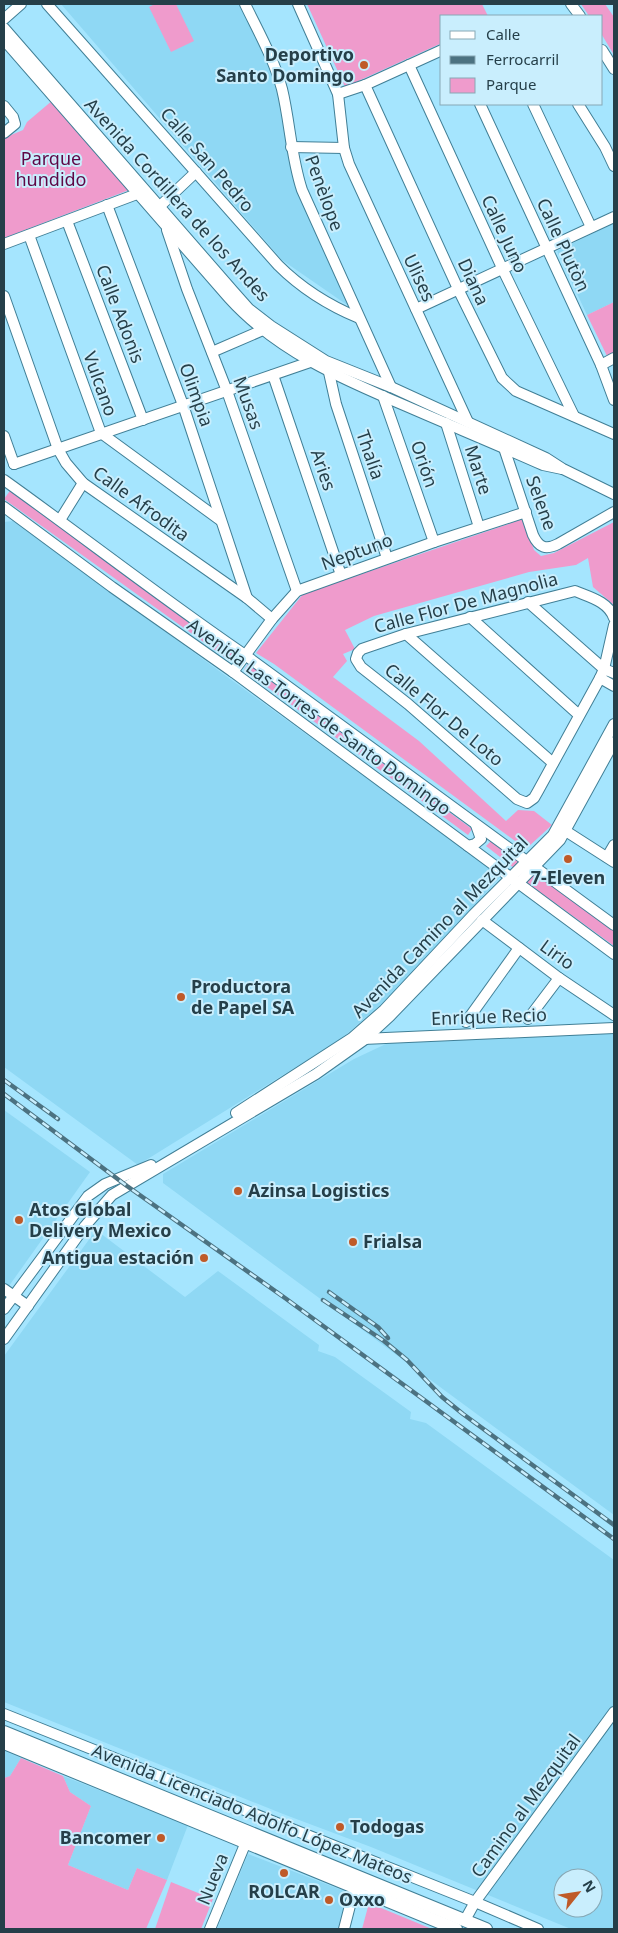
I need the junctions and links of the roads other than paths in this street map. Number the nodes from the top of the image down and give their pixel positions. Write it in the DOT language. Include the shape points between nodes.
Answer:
graph roads {
  1 [pos="21,4"];
  2 [pos="47,4"];
  3 [pos="245,4"];
  4 [pos="298,4"];
  5 [pos="571,4"];
  6 [pos="579,15"];
  7 [pos="4,19"];
  8 [pos="4,28"];
  9 [pos="4,40"];
  10 [pos="440,51"];
  11 [pos="603,52"];
  12 [pos="409,65"];
  13 [pos="614,68"];
  14 [pos="365,85"];
  15 [pos="338,94"];
  16 [pos="480,105"];
  17 [pos="533,105"];
  18 [pos="579,105"];
  19 [pos="4,106"];
  20 [pos="4,133"];
  21 [pos="291,148"];
  22 [pos="344,148"];
  23 [pos="614,166"];
  24 [pos="196,172"];
  25 [pos="136,194"];
  26 [pos="107,205"];
  27 [pos="159,207"];
  28 [pos="614,216"];
  29 [pos="67,221"];
  30 [pos="166,227"];
  31 [pos="591,227"];
  32 [pos="29,235"];
  33 [pos="4,244"];
  34 [pos="547,249"];
  35 [pos="503,270"];
  36 [pos="459,291"];
  37 [pos="4,296"];
  38 [pos="416,309"];
  39 [pos="359,318"];
  40 [pos="263,330"];
  41 [pos="212,352"];
  42 [pos="614,358"];
  43 [pos="321,363"];
  44 [pos="601,365"];
  45 [pos="273,375"];
  46 [pos="391,387"];
  47 [pos="227,391"];
  48 [pos="383,396"];
  49 [pos="614,400"];
  50 [pos="183,405"];
  51 [pos="574,416"];
  52 [pos="143,420"];
  53 [pos="468,422"];
  54 [pos="446,423"];
  55 [pos="100,433"];
  56 [pos="614,434"];
  57 [pos="4,436"];
  58 [pos="504,448"];
  59 [pos="58,449"];
  60 [pos="14,464"];
  61 [pos="563,469"];
  62 [pos="4,479"];
  63 [pos="83,483"];
  64 [pos="614,494"];
  65 [pos="4,507"];
  66 [pos="526,512"];
  67 [pos="614,512"];
  68 [pos="60,520"];
  69 [pos="220,520"];
  70 [pos="479,527"];
  71 [pos="434,542"];
  72 [pos="387,558"];
  73 [pos="341,575"];
  74 [pos="297,591"];
  75 [pos="246,598"];
  76 [pos="528,602"];
  77 [pos="612,613"];
  78 [pos="470,617"];
  79 [pos="272,619"];
  80 [pos="614,625"];
  81 [pos="406,634"];
  82 [pos="366,648"];
  83 [pos="245,654"];
  84 [pos="233,672"];
  85 [pos="602,673"];
  86 [pos="614,674"];
  87 [pos="614,686"];
  88 [pos="579,715"];
  89 [pos="614,724"];
  90 [pos="614,742"];
  91 [pos="553,763"];
  92 [pos="476,825"];
  93 [pos="562,829"];
  94 [pos="614,845"];
  95 [pos="468,846"];
  96 [pos="611,859"];
  97 [pos="530,863"];
  98 [pos="514,880"];
  99 [pos="482,920"];
  100 [pos="614,925"];
  101 [pos="519,948"];
  102 [pos="614,954"];
  103 [pos="559,978"];
  104 [pos="614,1015"];
  105 [pos="528,1019"];
  106 [pos="466,1022"];
  107 [pos="614,1028"];
  108 [pos="360,1037"];
  109 [pos="72,1217"];
  110 [pos="85,1226"];
  111 [pos="4,1289"];
  112 [pos="13,1296"];
  113 [pos="28,1306"];
  114 [pos="4,1310"];
  115 [pos="17,1320"];
  116 [pos="4,1339"];
  117 [pos="614,1712"];
  118 [pos="4,1714"];
  119 [pos="4,1732"];
  120 [pos="4,1744"];
  121 [pos="246,1842"];
  122 [pos="356,1875"];
  123 [pos="355,1889"];
  124 [pos="475,1902"];
  125 [pos="460,1925"];
  126 [pos="210,1929"];
  127 [pos="344,1929"];
  128 [pos="486,1929"];
  129 [pos="538,1929"];
  1 -- 7 [label="street"];
  2 -- 24 [label="street, Calle San Pedro"];
  3 -- 21 [label="street, Penèlope" via="279,78"];
  4 -- 15 [label="street, Ulises"];
  5 -- 6 [label="street"];
  8 -- 27 [label="street, Avenida Cordillera de los Andes"];
  9 -- 25 [label="street, Avenida Cordillera de los Andes"];
  10 -- 12 [label="street"];
  11 -- 13 [label="street"];
  12 -- 14 [label="street"];
  12 -- 35 [label="street, Calle Juno"];
  14 -- 15 [label="street"];
  14 -- 36 [label="street, Diana"];
  15 -- 22 [label="street, Ulises"];
  16 -- 34 [label="street, Calle Plutòn"];
  17 -- 31 [label="street"];
  18 -- 23 [label="street"];
  19 -- 20 [label="street" via="15,124"];
  21 -- 22 [label="street"];
  21 -- 39 [label="street, Penèlope" via="302,190"];
  22 -- 38 [label="street, Ulises" via="356,181"];
  24 -- 27 [label="street"];
  24 -- 39 [label="street, Calle San Pedro" via="286,273 335,307"];
  25 -- 26 [label="street"];
  25 -- 30 [label="street, Avenida Cordillera de los Andes"];
  26 -- 29 [label="street"];
  26 -- 50 [label="street, Olimpia"];
  27 -- 43 [label="street, Avenida Cordillera de los Andes" via="250,309"];
  28 -- 31 [label="street"];
  29 -- 32 [label="street"];
  29 -- 52 [label="street, Calle Adonis"];
  30 -- 40 [label="street, Avenida Cordillera de los Andes" via="237,307"];
  30 -- 41 [label="street, Musas"];
  31 -- 34 [label="street"];
  32 -- 33 [label="street"];
  32 -- 55 [label="street, Vulcano"];
  34 -- 35 [label="street"];
  34 -- 44 [label="street, Calle Plutòn"];
  35 -- 36 [label="street"];
  35 -- 51 [label="street, Calle Juno"];
  36 -- 38 [label="street"];
  36 -- 51 [label="street, Diana" via="507,384"];
  37 -- 59 [label="street, Calle Afrodita"];
  38 -- 53 [label="street, Ulises"];
  39 -- 46 [label="street, Penèlope"];
  40 -- 41 [label="street"];
  40 -- 43 [label="street, Avenida Cordillera de los Andes"];
  41 -- 47 [label="street, Musas"];
  42 -- 44 [label="street"];
  43 -- 45 [label="street"];
  43 -- 46 [label="street, Avenida Cordillera de los Andes"];
  43 -- 48 [label="street, Avenida Cordillera de los Andes"];
  43 -- 72 [label="street, Thalía"];
  44 -- 49 [label="street, Calle Plutòn"];
  45 -- 47 [label="street"];
  45 -- 73 [label="street, Aries"];
  46 -- 53 [label="street, Avenida Cordillera de los Andes"];
  47 -- 50 [label="street"];
  47 -- 74 [label="street, Musas"];
  48 -- 54 [label="street, Avenida Cordillera de los Andes"];
  48 -- 71 [label="street, Orión"];
  50 -- 52 [label="street"];
  50 -- 69 [label="street, Olimpia"];
  51 -- 56 [label="street, Diana"];
  52 -- 55 [label="street"];
  53 -- 61 [label="street, Avenida Cordillera de los Andes"];
  54 -- 58 [label="street, Avenida Cordillera de los Andes"];
  54 -- 70 [label="street, Marte"];
  55 -- 59 [label="street"];
  55 -- 69 [label="street, Vulcano"];
  57 -- 60 [label="street"];
  58 -- 61 [label="street, Avenida Cordillera de los Andes" via="543,465"];
  58 -- 66 [label="street, Selene"];
  59 -- 60 [label="street"];
  59 -- 63 [label="street, Calle Afrodita"];
  60 -- 62 [label="street"];
  61 -- 64 [label="street, Avenida Cordillera de los Andes"];
  62 -- 68 [label="street, Avenida Las Torres de Santo Domingo"];
  63 -- 68 [label="street"];
  63 -- 75 [label="street, Calle Afrodita"];
  65 -- 84 [label="street, Avenida Las Torres de Santo Domingo"];
  66 -- 67 [label="street, Selene" via="537,543 546,548"];
  66 -- 70 [label="street, Neptuno"];
  68 -- 83 [label="street, Avenida Las Torres de Santo Domingo"];
  69 -- 75 [label="street, Olimpia"];
  70 -- 71 [label="street, Neptuno"];
  71 -- 72 [label="street, Neptuno"];
  72 -- 73 [label="street, Neptuno"];
  73 -- 74 [label="street, Neptuno"];
  74 -- 79 [label="street, Neptuno"];
  75 -- 79 [label="street, Calle Afrodita"];
  76 -- 77 [label="street, Calle Flor De Magnolia" via="575,591 593,597"];
  76 -- 78 [label="street, Calle Flor De Magnolia"];
  76 -- 85 [label="street"];
  78 -- 81 [label="street, Calle Flor De Magnolia"];
  78 -- 88 [label="street"];
  79 -- 83 [label="street, Neptuno"];
  80 -- 85 [label="street"];
  81 -- 82 [label="street, Calle Flor De Magnolia"];
  81 -- 91 [label="street"];
  82 -- 91 [label="street, Calle Flor De Loto" via="357,655 361,667 517,799 527,803 536,795"];
  83 -- 84 [label="street, Neptuno"];
  83 -- 92 [label="street, Avenida Las Torres de Santo Domingo"];
  84 -- 95 [label="street, Avenida Las Torres de Santo Domingo"];
  85 -- 86 [label="street"];
  85 -- 87 [label="street"];
  85 -- 88 [label="street"];
  88 -- 91 [label="street"];
  89 -- 93 [label="street, Avenida Camino al Mezquital"];
  90 -- 93 [label="street, Avenida Camino al Mezquital"];
  92 -- 95 [label="street" via="481,839"];
  92 -- 97 [label="street, Avenida Las Torres de Santo Domingo"];
  93 -- 96 [label="street"];
  93 -- 97 [label="street, Avenida Camino al Mezquital" via="547,841"];
  94 -- 96 [label="street"];
  95 -- 98 [label="street, Avenida Las Torres de Santo Domingo"];
  97 -- 98 [label="street, Avenida Camino al Mezquital"];
  97 -- 100 [label="street, Avenida Las Torres de Santo Domingo"];
  98 -- 99 [label="street, Avenida Camino al Mezquital"];
  98 -- 102 [label="street, Avenida Las Torres de Santo Domingo"];
  98 -- 108 [label="street, Avenida Camino al Mezquital"];
  99 -- 101 [label="street, Lirio"];
  99 -- 108 [label="street, Avenida Camino al Mezquital" via="390,1016"];
  101 -- 103 [label="street, Lirio"];
  101 -- 106 [label="street"];
  103 -- 104 [label="street, Lirio"];
  103 -- 105 [label="street"];
  107 -- 108 [label="street, Enrique Recio"];
  108 -- 109 [label="street, Avenida Camino al Mezquital" via="153,1164 112,1181 88,1196"];
  108 -- 110 [label="street, Avenida Camino al Mezquital" via="316,1074 122,1188"];
  109 -- 110 [label="street"];
  109 -- 112 [label="street, Avenida Camino al Mezquital"];
  110 -- 113 [label="street, Avenida Camino al Mezquital"];
  111 -- 112 [label="street"];
  112 -- 113 [label="street"];
  112 -- 114 [label="street, Avenida Camino al Mezquital"];
  113 -- 115 [label="street, Avenida Camino al Mezquital"];
  114 -- 115 [label="street"];
  115 -- 116 [label="street, Avenida Camino al Mezquital"];
  117 -- 124 [label="street, Camino al Mezquital"];
  118 -- 124 [label="street"];
  119 -- 122 [label="main road, Avenida Licenciado Adolfo López Mateos"];
  120 -- 121 [label="main road, Avenida Licenciado Adolfo López Mateos"];
  121 -- 123 [label="main road, Avenida Licenciado Adolfo López Mateos"];
  121 -- 126 [label="street, Nueva"];
  122 -- 123 [label="street"];
  122 -- 125 [label="main road, Avenida Licenciado Adolfo López Mateos"];
  123 -- 125 [label="main road, Avenida Licenciado Adolfo López Mateos"];
  123 -- 127 [label="street"];
  124 -- 125 [label="street, Camino al Mezquital"];
  124 -- 129 [label="street"];
  125 -- 128 [label="main road, Avenida Licenciado Adolfo López Mateos"];
}
